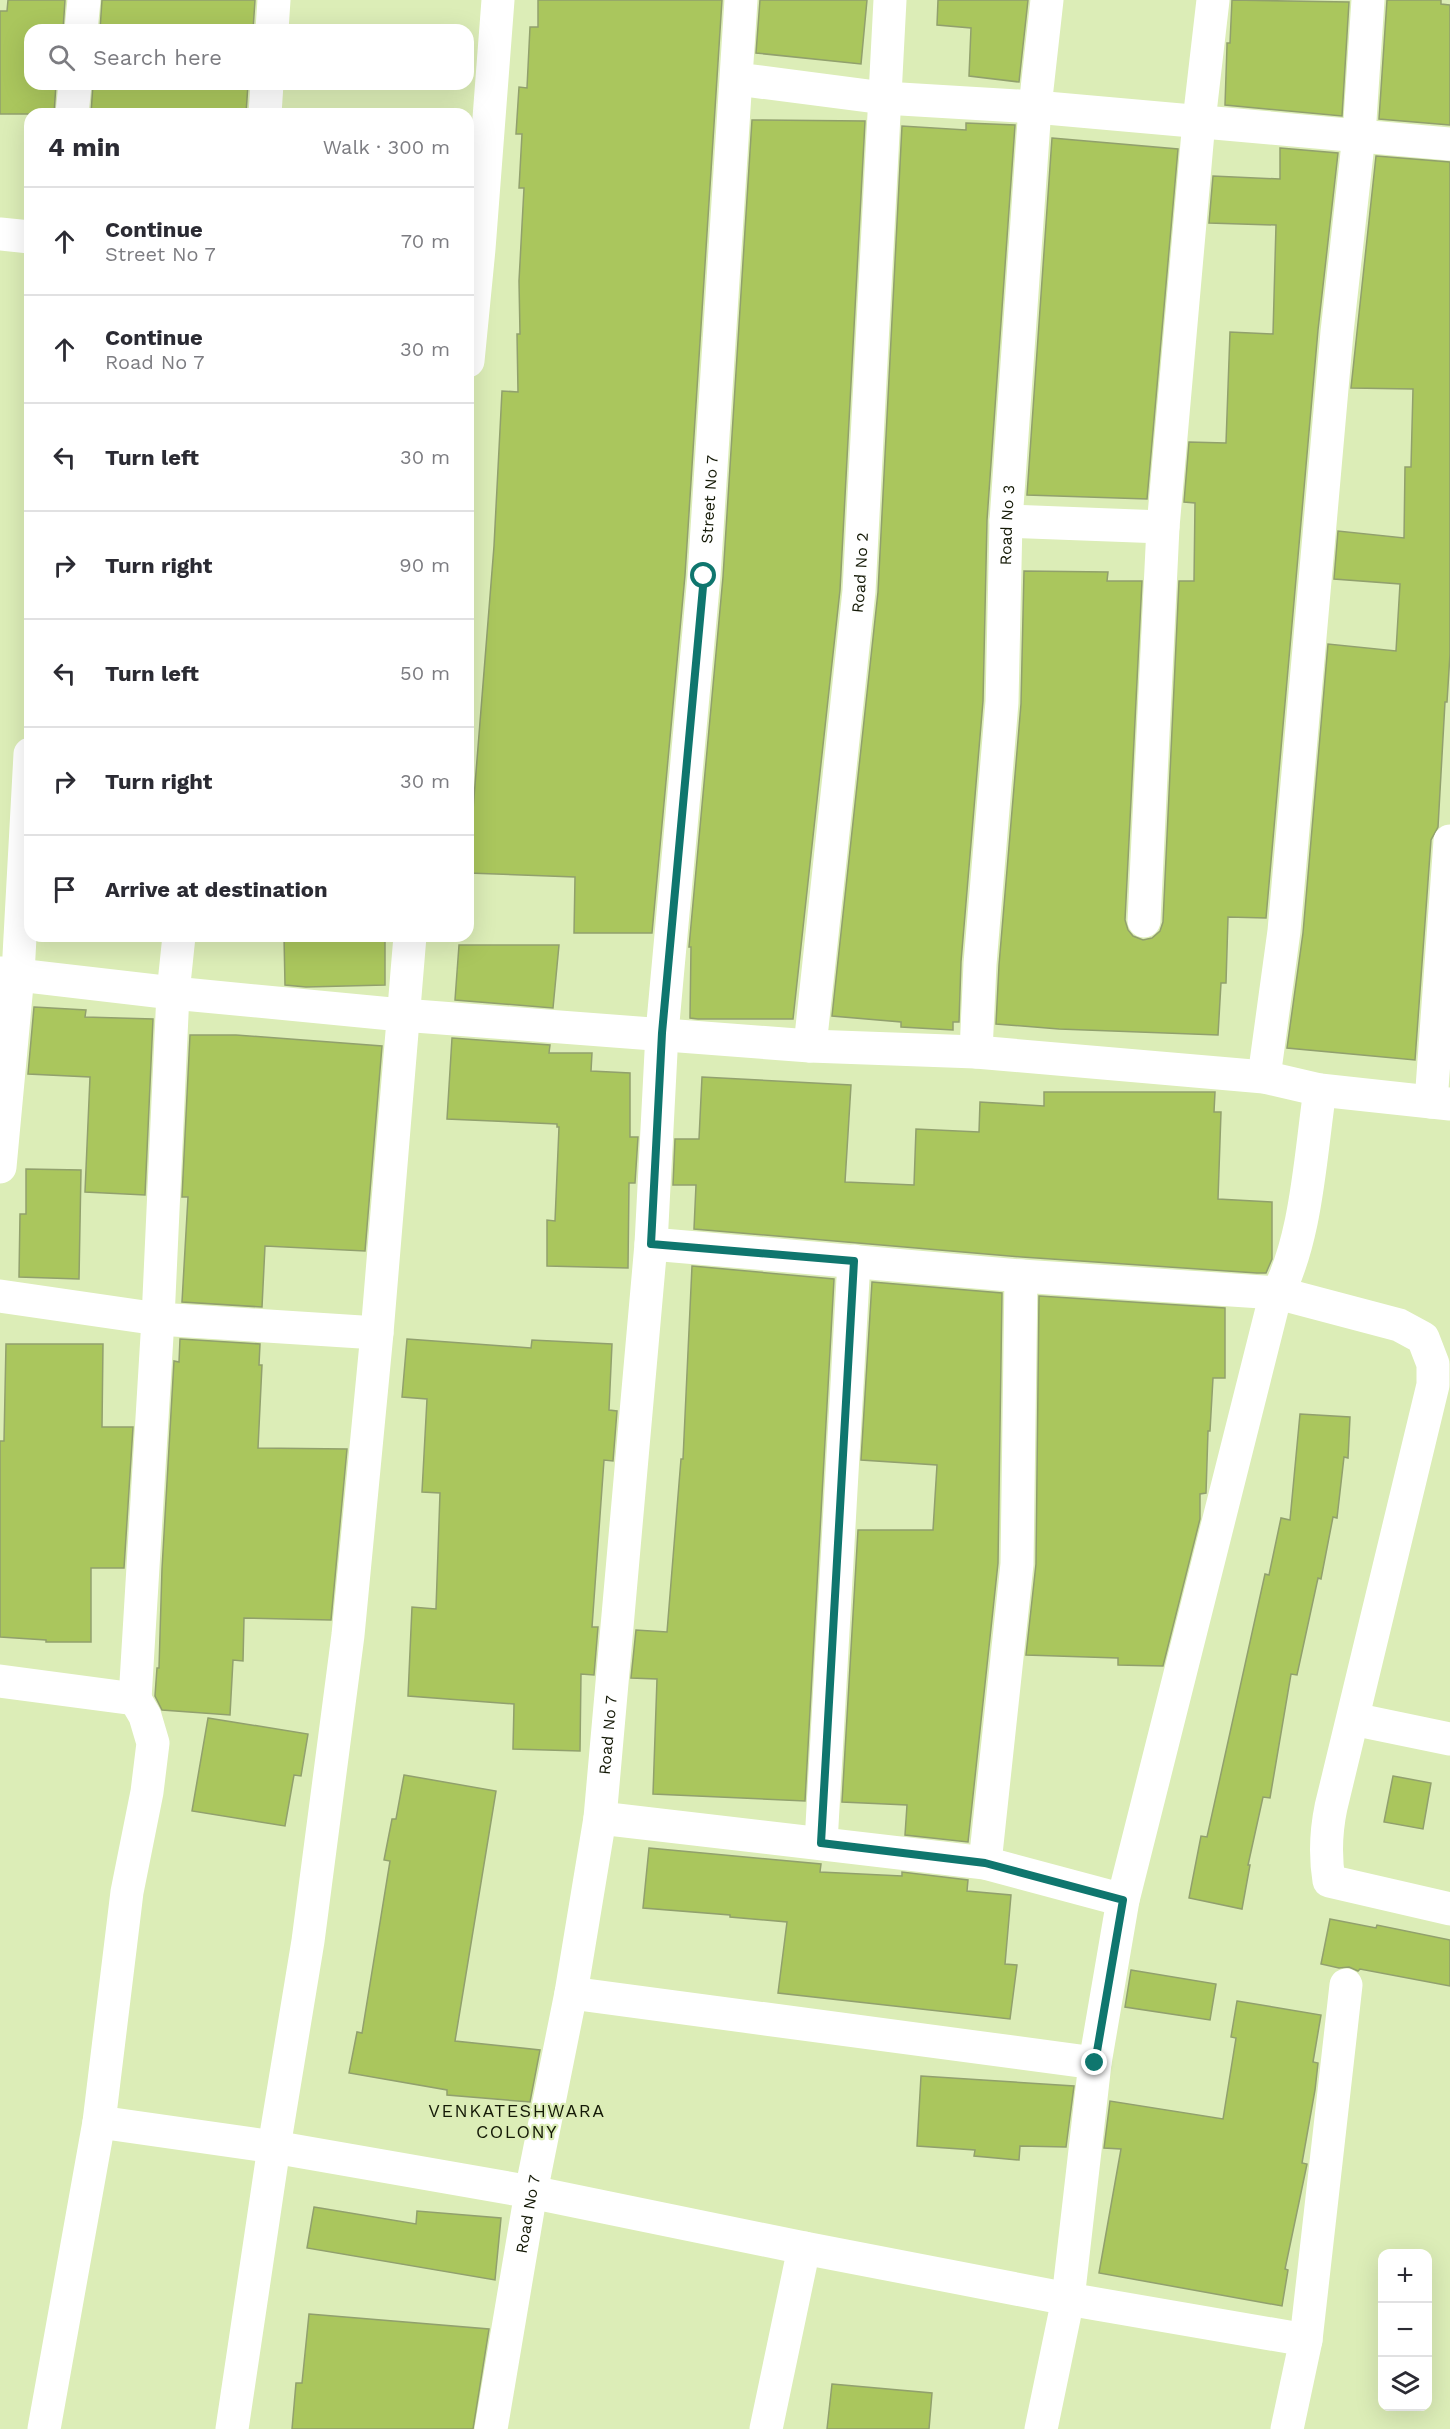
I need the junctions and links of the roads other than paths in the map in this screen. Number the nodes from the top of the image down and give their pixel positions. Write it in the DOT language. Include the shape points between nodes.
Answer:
graph roads {
  1 [pos="84,0"];
  2 [pos="274,0"];
  3 [pos="498,0"];
  4 [pos="741,0"];
  5 [pos="890,0"];
  6 [pos="1047,0"];
  7 [pos="1213,0"];
  8 [pos="1368,0"];
  9 [pos="82,24"];
  10 [pos="272,24"];
  11 [pos="737,79"];
  12 [pos="74,90"];
  13 [pos="267,90"];
  14 [pos="884,98"];
  15 [pos="1035,107"];
  16 [pos="73,108"];
  17 [pos="265,108"];
  18 [pos="1199,121"];
  19 [pos="1359,135"];
  20 [pos="1450,144"];
  21 [pos="0,234"];
  22 [pos="24,236"];
  23 [pos="474,249"];
  24 [pos="1006,521"];
  25 [pos="1163,527"];
  26 [pos="24,817"];
  27 [pos="1450,841"];
  28 [pos="1144,921"];
  29 [pos="178,942"];
  30 [pos="409,942"];
  31 [pos="9,974"];
  32 [pos="173,993"];
  33 [pos="402,1015"];
  34 [pos="662,1033"];
  35 [pos="810,1046"];
  36 [pos="976,1052"];
  37 [pos="1264,1077"];
  38 [pos="1320,1089"];
  39 [pos="1440,1103"];
  40 [pos="0,1167"];
  41 [pos="651,1244"];
  42 [pos="854,1261"];
  43 [pos="1021,1276"];
  44 [pos="1278,1293"];
  45 [pos="0,1296"];
  46 [pos="158,1319"];
  47 [pos="377,1333"];
  48 [pos="0,1681"];
  49 [pos="135,1699"];
  50 [pos="1353,1719"];
  51 [pos="1450,1739"];
  52 [pos="600,1818"];
  53 [pos="821,1843"];
  54 [pos="985,1863"];
  55 [pos="1123,1900"];
  56 [pos="1450,1909"];
  57 [pos="1346,1985"];
  58 [pos="571,1993"];
  59 [pos="1095,2063"];
  60 [pos="99,2122"];
  61 [pos="274,2147"];
  62 [pos="531,2192"];
  63 [pos="804,2248"];
  64 [pos="1068,2299"];
  65 [pos="1305,2340"];
  66 [pos="44,2429"];
  67 [pos="232,2429"];
  68 [pos="490,2429"];
  69 [pos="766,2429"];
  70 [pos="1041,2429"];
  71 [pos="1287,2429"];
  1 -- 9 [label="street"];
  2 -- 10 [label="street"];
  3 -- 23 [label="street"];
  4 -- 11 [label="street, Street No 7"];
  5 -- 14 [label="street, Road No 2"];
  6 -- 15 [label="street, Road No 3"];
  7 -- 18 [label="street"];
  8 -- 19 [label="street"];
  11 -- 14 [label="street"];
  11 -- 34 [label="street, Street No 7" via="704,576"];
  12 -- 16 [label="street"];
  13 -- 17 [label="street"];
  14 -- 15 [label="street"];
  14 -- 35 [label="street, Road No 2" via="860,591"];
  15 -- 18 [label="street"];
  15 -- 24 [label="street, Road No 3"];
  18 -- 19 [label="street"];
  18 -- 25 [label="street"];
  19 -- 20 [label="street"];
  19 -- 37 [label="street" via="1337,332 1284,931"];
  21 -- 22 [label="street"];
  24 -- 25 [label="street"];
  24 -- 36 [label="street, Road No 3" via="1002,702"];
  25 -- 28 [label="street"];
  26 -- 31 [label="street"];
  27 -- 39 [label="street"];
  29 -- 32 [label="street"];
  30 -- 33 [label="street"];
  31 -- 32 [label="street"];
  31 -- 40 [label="street"];
  32 -- 33 [label="street"];
  32 -- 46 [label="street"];
  33 -- 34 [label="street"];
  33 -- 47 [label="street"];
  34 -- 35 [label="street"];
  34 -- 41 [label="street, Road No 7"];
  35 -- 36 [label="street"];
  36 -- 37 [label="street"];
  37 -- 38 [label="street"];
  38 -- 39 [label="street"];
  38 -- 44 [label="street" via="1302,1213 1287,1276"];
  41 -- 42 [label="street"];
  41 -- 52 [label="street, Road No 7"];
  42 -- 43 [label="street"];
  42 -- 53 [label="street"];
  43 -- 44 [label="street"];
  43 -- 54 [label="street" via="1017,1564"];
  44 -- 50 [label="street" via="1399,1325 1423,1338 1433,1364 1433,1385"];
  44 -- 55 [label="street"];
  45 -- 46 [label="street"];
  46 -- 47 [label="street"];
  46 -- 49 [label="street"];
  47 -- 61 [label="street" via="348,1635 308,1941"];
  48 -- 49 [label="street"];
  49 -- 60 [label="street" via="153,1743 127,1892"];
  50 -- 51 [label="street"];
  50 -- 56 [label="street" via="1327,1825 1329,1881"];
  52 -- 53 [label="street"];
  52 -- 58 [label="street, Road No 7"];
  53 -- 54 [label="street"];
  54 -- 55 [label="street"];
  55 -- 59 [label="street"];
  57 -- 65 [label="street"];
  58 -- 59 [label="street"];
  58 -- 62 [label="street, Road No 7"];
  59 -- 64 [label="street"];
  60 -- 61 [label="street"];
  60 -- 66 [label="street"];
  61 -- 62 [label="street"];
  61 -- 67 [label="street"];
  62 -- 63 [label="street"];
  62 -- 68 [label="street, Road No 7"];
  63 -- 64 [label="street"];
  63 -- 69 [label="street"];
  64 -- 65 [label="street"];
  64 -- 70 [label="street"];
  65 -- 71 [label="street"];
}
